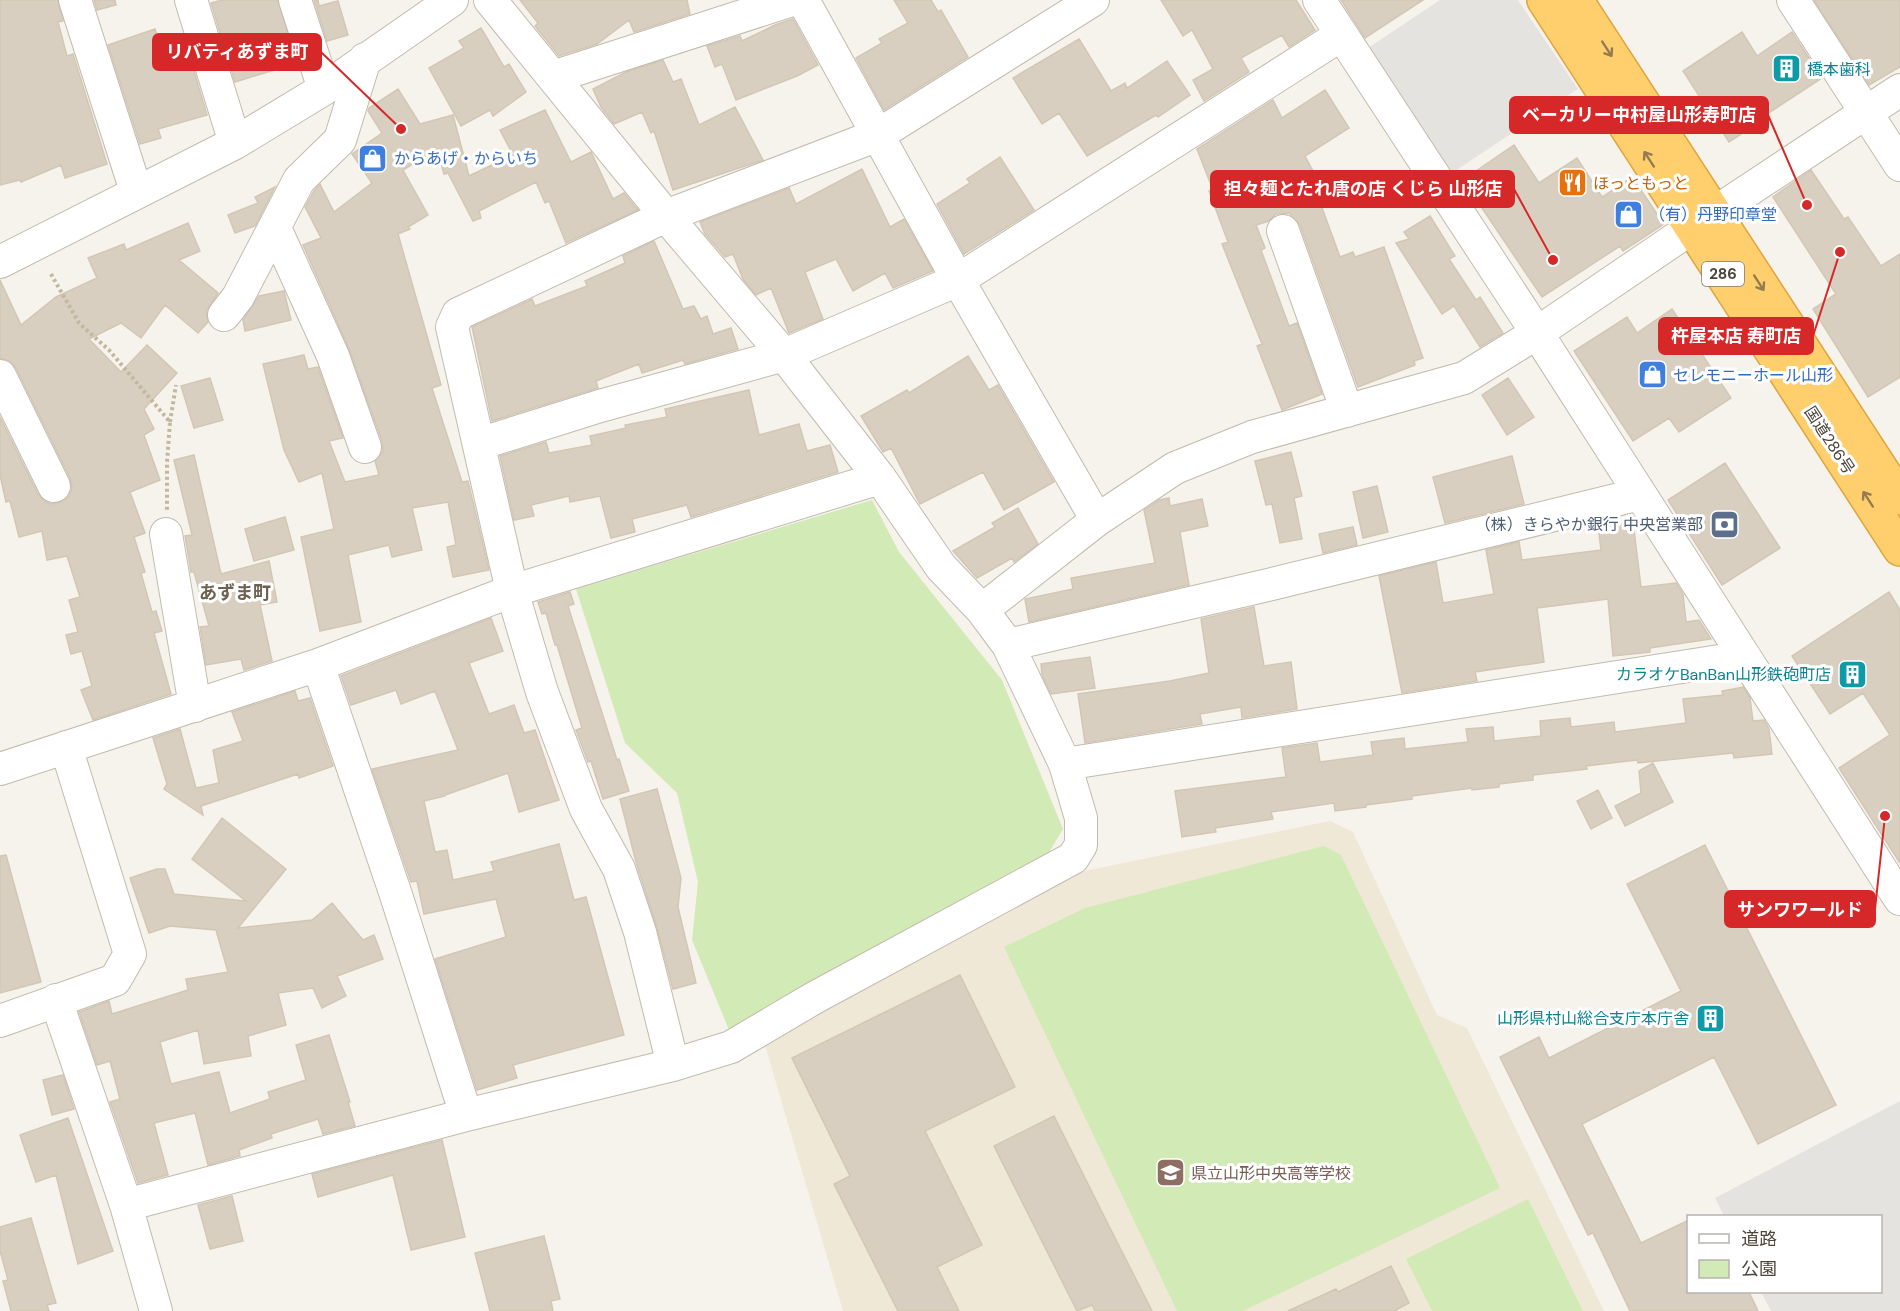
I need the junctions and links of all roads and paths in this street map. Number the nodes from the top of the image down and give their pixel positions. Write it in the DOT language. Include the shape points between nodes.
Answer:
graph roads {
  1 [pos="75,0"];
  2 [pos="192,0"];
  3 [pos="295,0"];
  4 [pos="452,0"];
  5 [pos="490,0"];
  6 [pos="792,0"];
  7 [pos="804,0"];
  8 [pos="1093,0"];
  9 [pos="1319,0"];
  10 [pos="1544,0"];
  11 [pos="1576,0"];
  12 [pos="1793,0"];
  13 [pos="1341,35"];
  14 [pos="365,59"];
  15 [pos="553,77"];
  16 [pos="324,89"];
  17 [pos="1900,90"];
  18 [pos="1865,114"];
  19 [pos="878,135"];
  20 [pos="234,143"];
  21 [pos="1900,165"];
  22 [pos="136,191"];
  23 [pos="666,216"];
  24 [pos="1703,220"];
  25 [pos="275,228"];
  26 [pos="1284,231"];
  27 [pos="0,262"];
  28 [pos="51,274"];
  29 [pos="958,280"];
  30 [pos="224,315"];
  31 [pos="1537,333"];
  32 [pos="784,355"];
  33 [pos="0,376"];
  34 [pos="176,385"];
  35 [pos="1347,411"];
  36 [pos="170,422"];
  37 [pos="479,444"];
  38 [pos="365,447"];
  39 [pos="880,478"];
  40 [pos="54,486"];
  41 [pos="1640,494"];
  42 [pos="1900,498"];
  43 [pos="1097,520"];
  44 [pos="166,534"];
  45 [pos="1900,549"];
  46 [pos="512,591"];
  47 [pos="982,610"];
  48 [pos="1008,645"];
  49 [pos="1745,657"];
  50 [pos="318,665"];
  51 [pos="195,706"];
  52 [pos="66,747"];
  53 [pos="1065,764"];
  54 [pos="0,769"];
  55 [pos="1900,899"];
  56 [pos="56,1000"];
  57 [pos="0,1021"];
  58 [pos="673,1065"];
  59 [pos="466,1115"];
  60 [pos="126,1205"];
  61 [pos="156,1311"];
  1 -- 22 [label="street"];
  2 -- 20 [label="street"];
  3 -- 16 [label="street"];
  4 -- 14 [label="street"];
  5 -- 15 [label="street"];
  6 -- 15 [label="street"];
  7 -- 19 [label="street"];
  8 -- 19 [label="street"];
  9 -- 13 [label="street"];
  24 -- 10 [label="highway, 国道286号 / 286, one-way"];
  11 -- 24 [label="highway, 国道286号 / 286, one-way"];
  12 -- 18 [label="street"];
  13 -- 29 [label="street"];
  13 -- 31 [label="street"];
  14 -- 16 [label="street"];
  14 -- 25 [label="street" via="340,140 299,180"];
  15 -- 23 [label="street"];
  16 -- 20 [label="street"];
  17 -- 18 [label="street"];
  18 -- 21 [label="street"];
  18 -- 24 [label="street"];
  19 -- 23 [label="street"];
  19 -- 29 [label="street"];
  20 -- 22 [label="street"];
  22 -- 27 [label="street"];
  23 -- 32 [label="street"];
  23 -- 37 [label="street" via="458,314 452,327"];
  24 -- 31 [label="street"];
  24 -- 42 [label="highway, 国道286号 / 286, one-way"];
  45 -- 24 [label="highway, 国道286号 / 286, one-way"];
  25 -- 30 [label="street"];
  25 -- 38 [label="street" via="333,356"];
  26 -- 35 [label="street"];
  28 -- 36 [label="path" via="79,323 109,350"];
  29 -- 32 [label="street"];
  29 -- 43 [label="street"];
  31 -- 35 [label="street" via="1464,378"];
  31 -- 41 [label="street"];
  32 -- 37 [label="street"];
  32 -- 39 [label="street"];
  33 -- 40 [label="street"];
  34 -- 36 [label="path"];
  35 -- 43 [label="street" via="1252,437 1175,468"];
  36 -- 44 [label="path"];
  37 -- 46 [label="street"];
  39 -- 46 [label="street"];
  39 -- 47 [label="street" via="941,567"];
  41 -- 48 [label="street"];
  41 -- 49 [label="street"];
  43 -- 47 [label="street"];
  44 -- 51 [label="street"];
  46 -- 50 [label="street"];
  46 -- 58 [label="street" via="542,692 586,809 619,869 640,932"];
  47 -- 48 [label="street"];
  48 -- 53 [label="street"];
  49 -- 53 [label="street"];
  49 -- 55 [label="street"];
  50 -- 51 [label="street"];
  50 -- 59 [label="street"];
  51 -- 52 [label="street"];
  52 -- 54 [label="street"];
  52 -- 56 [label="street" via="130,954 115,980"];
  53 -- 58 [label="street" via="1081,818 1081,845 1073,858 731,1047"];
  56 -- 57 [label="street"];
  56 -- 60 [label="street"];
  58 -- 59 [label="street"];
  59 -- 60 [label="street"];
  60 -- 61 [label="street"];
}
